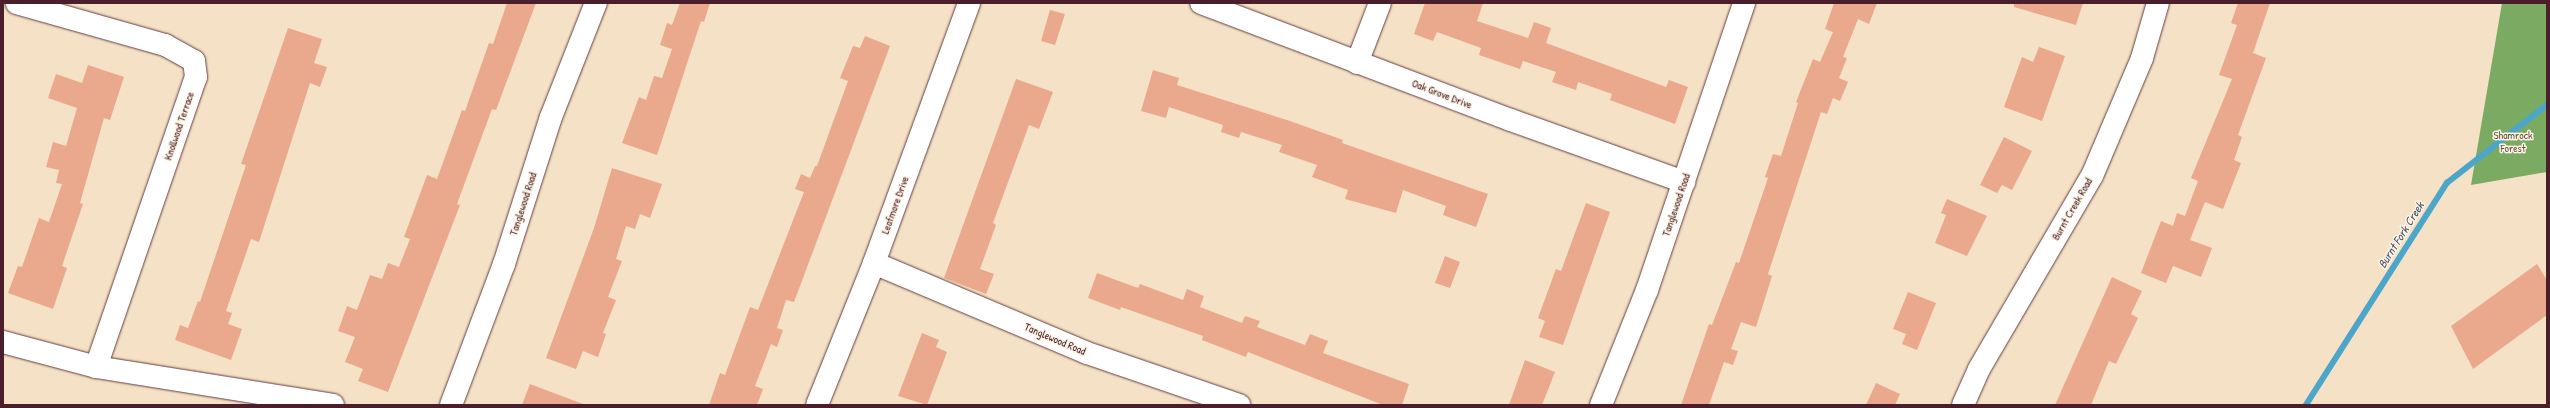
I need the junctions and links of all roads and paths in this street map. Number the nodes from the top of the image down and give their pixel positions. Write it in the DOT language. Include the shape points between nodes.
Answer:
graph roads {
  1 [pos="17,3"];
  2 [pos="596,3"];
  3 [pos="969,3"];
  4 [pos="1201,3"];
  5 [pos="1380,3"];
  6 [pos="1744,3"];
  7 [pos="2158,3"];
  8 [pos="1357,63"];
  9 [pos="1684,182"];
  10 [pos="874,263"];
  11 [pos="3,342"];
  12 [pos="96,367"];
  13 [pos="333,405"];
  14 [pos="451,405"];
  15 [pos="817,405"];
  16 [pos="1239,405"];
  17 [pos="1601,405"];
  18 [pos="1963,405"];
  1 -- 12 [label="street, Knollwood Terrace" via="165,45 194,61 196,77"];
  2 -- 14 [label="street, Tanglewood Road" via="551,117 504,264"];
  3 -- 10 [label="street, Leafmore Drive"];
  4 -- 8 [label="street, Oak Grove Drive"];
  5 -- 8 [label="street"];
  6 -- 9 [label="street, Tanglewood Road"];
  7 -- 18 [label="street, Burnt Creek Road" via="2142,58 2092,176 1979,369"];
  8 -- 9 [label="street, Oak Grove Drive"];
  9 -- 17 [label="street, Tanglewood Road" via="1647,290"];
  10 -- 15 [label="street, Leafmore Drive"];
  10 -- 16 [label="street, Tanglewood Road" via="1087,353"];
  11 -- 12 [label="street"];
  12 -- 13 [label="street"];
}
